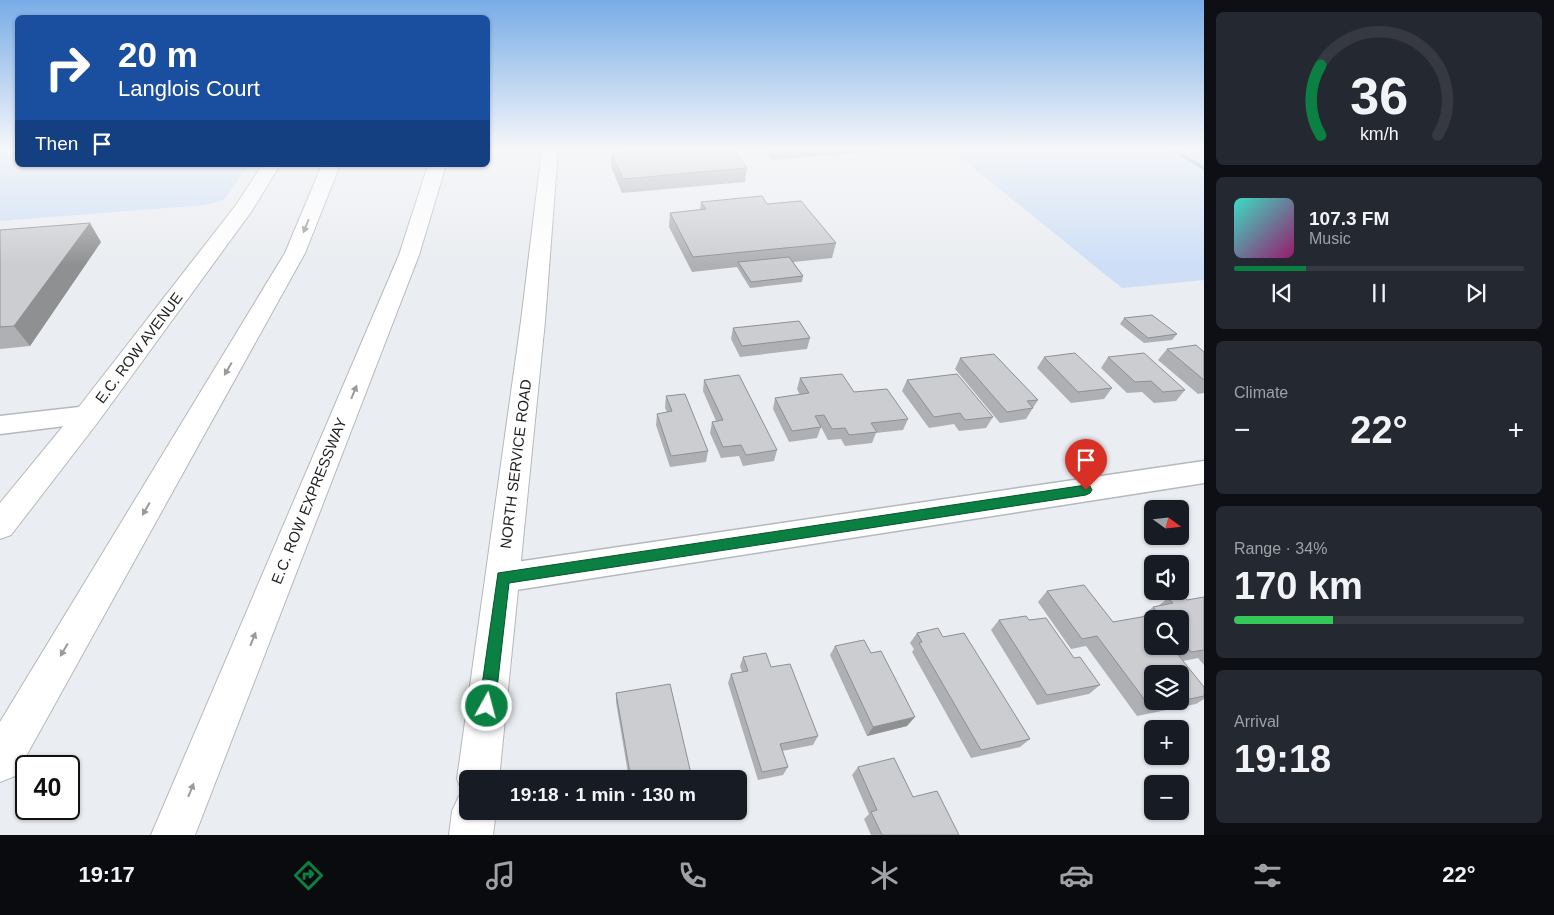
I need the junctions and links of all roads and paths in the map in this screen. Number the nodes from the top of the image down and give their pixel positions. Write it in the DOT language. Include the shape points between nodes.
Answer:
graph roads {
  1 [pos="257,188"];
  2 [pos="321,188"];
  3 [pos="430,188"];
  4 [pos="546,188"];
  5 [pos="88,415"];
  6 [pos="0,425"];
  7 [pos="1204,472"];
  8 [pos="0,526"];
  9 [pos="503,578"];
  10 [pos="0,760"];
  11 [pos="479,770"];
  12 [pos="473,820"];
  13 [pos="173,835"];
  14 [pos="472,835"];
  1 -- 5 [label="main road, E.C. ROW AVENUE"];
  2 -- 10 [label="main road, one-way" via="295,253"];
  13 -- 3 [label="main road, E.C. ROW EXPRESSWAY, one-way" via="410,255"];
  4 -- 9 [label="main road, NORTH SERVICE ROAD"];
  5 -- 6 [label="street"];
  5 -- 8 [label="main road, E.C. ROW AVENUE"];
  7 -- 9 [label="street"];
  9 -- 11 [label="main road, NORTH SERVICE ROAD"];
  12 -- 14 [label="main road"];
}
